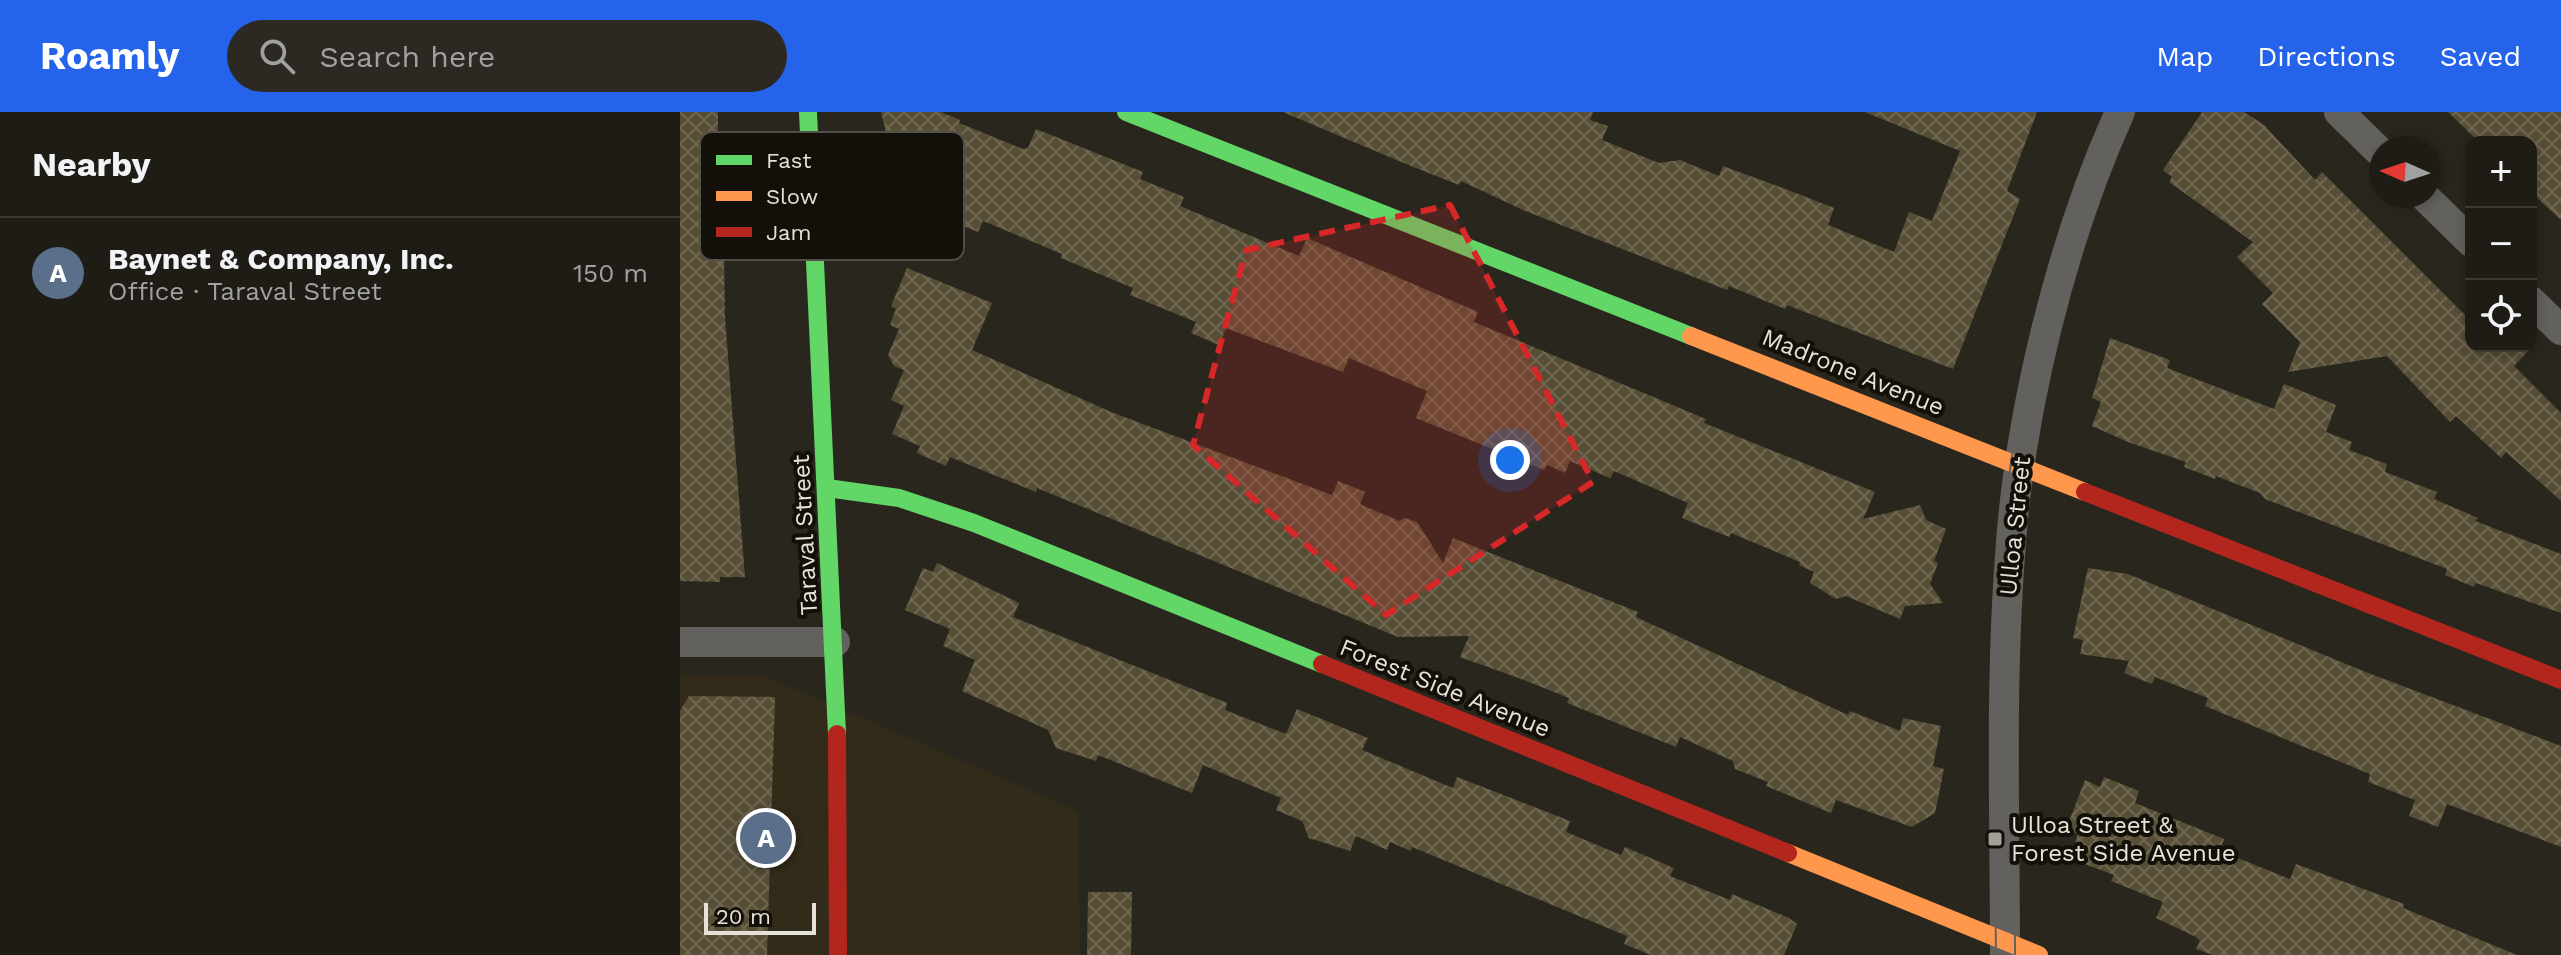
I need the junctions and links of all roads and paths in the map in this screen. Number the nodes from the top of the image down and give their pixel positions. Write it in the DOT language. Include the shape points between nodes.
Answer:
graph roads {
  1 [pos="808,112"];
  2 [pos="1126,112"];
  3 [pos="2120,112"];
  4 [pos="2339,112"];
  5 [pos="809,132"];
  6 [pos="2369,141"];
  7 [pos="2436,208"];
  8 [pos="2465,236"];
  9 [pos="815,260"];
  10 [pos="2537,307"];
  11 [pos="2561,330"];
  12 [pos="2020,466"];
  13 [pos="827,488"];
  14 [pos="680,642"];
  15 [pos="835,642"];
  16 [pos="2561,680"];
  17 [pos="2005,949"];
  18 [pos="838,955"];
  19 [pos="2039,955"];
  1 -- 5 [label="street, Taraval Street"];
  2 -- 12 [label="street, Madrone Avenue"];
  3 -- 12 [label="street, Ulloa Street" via="2065,269"];
  4 -- 6 [label="street"];
  7 -- 8 [label="street"];
  9 -- 13 [label="street, Taraval Street"];
  10 -- 11 [label="street"];
  12 -- 16 [label="street, Madrone Avenue"];
  12 -- 17 [label="street, Ulloa Street" via="2006,631"];
  13 -- 15 [label="street, Taraval Street"];
  13 -- 17 [label="street, Forest Side Avenue" via="899,498 974,523"];
  14 -- 15 [label="street"];
  15 -- 18 [label="street, Taraval Street"];
  17 -- 19 [label="street, Forest Side Avenue"];
}
